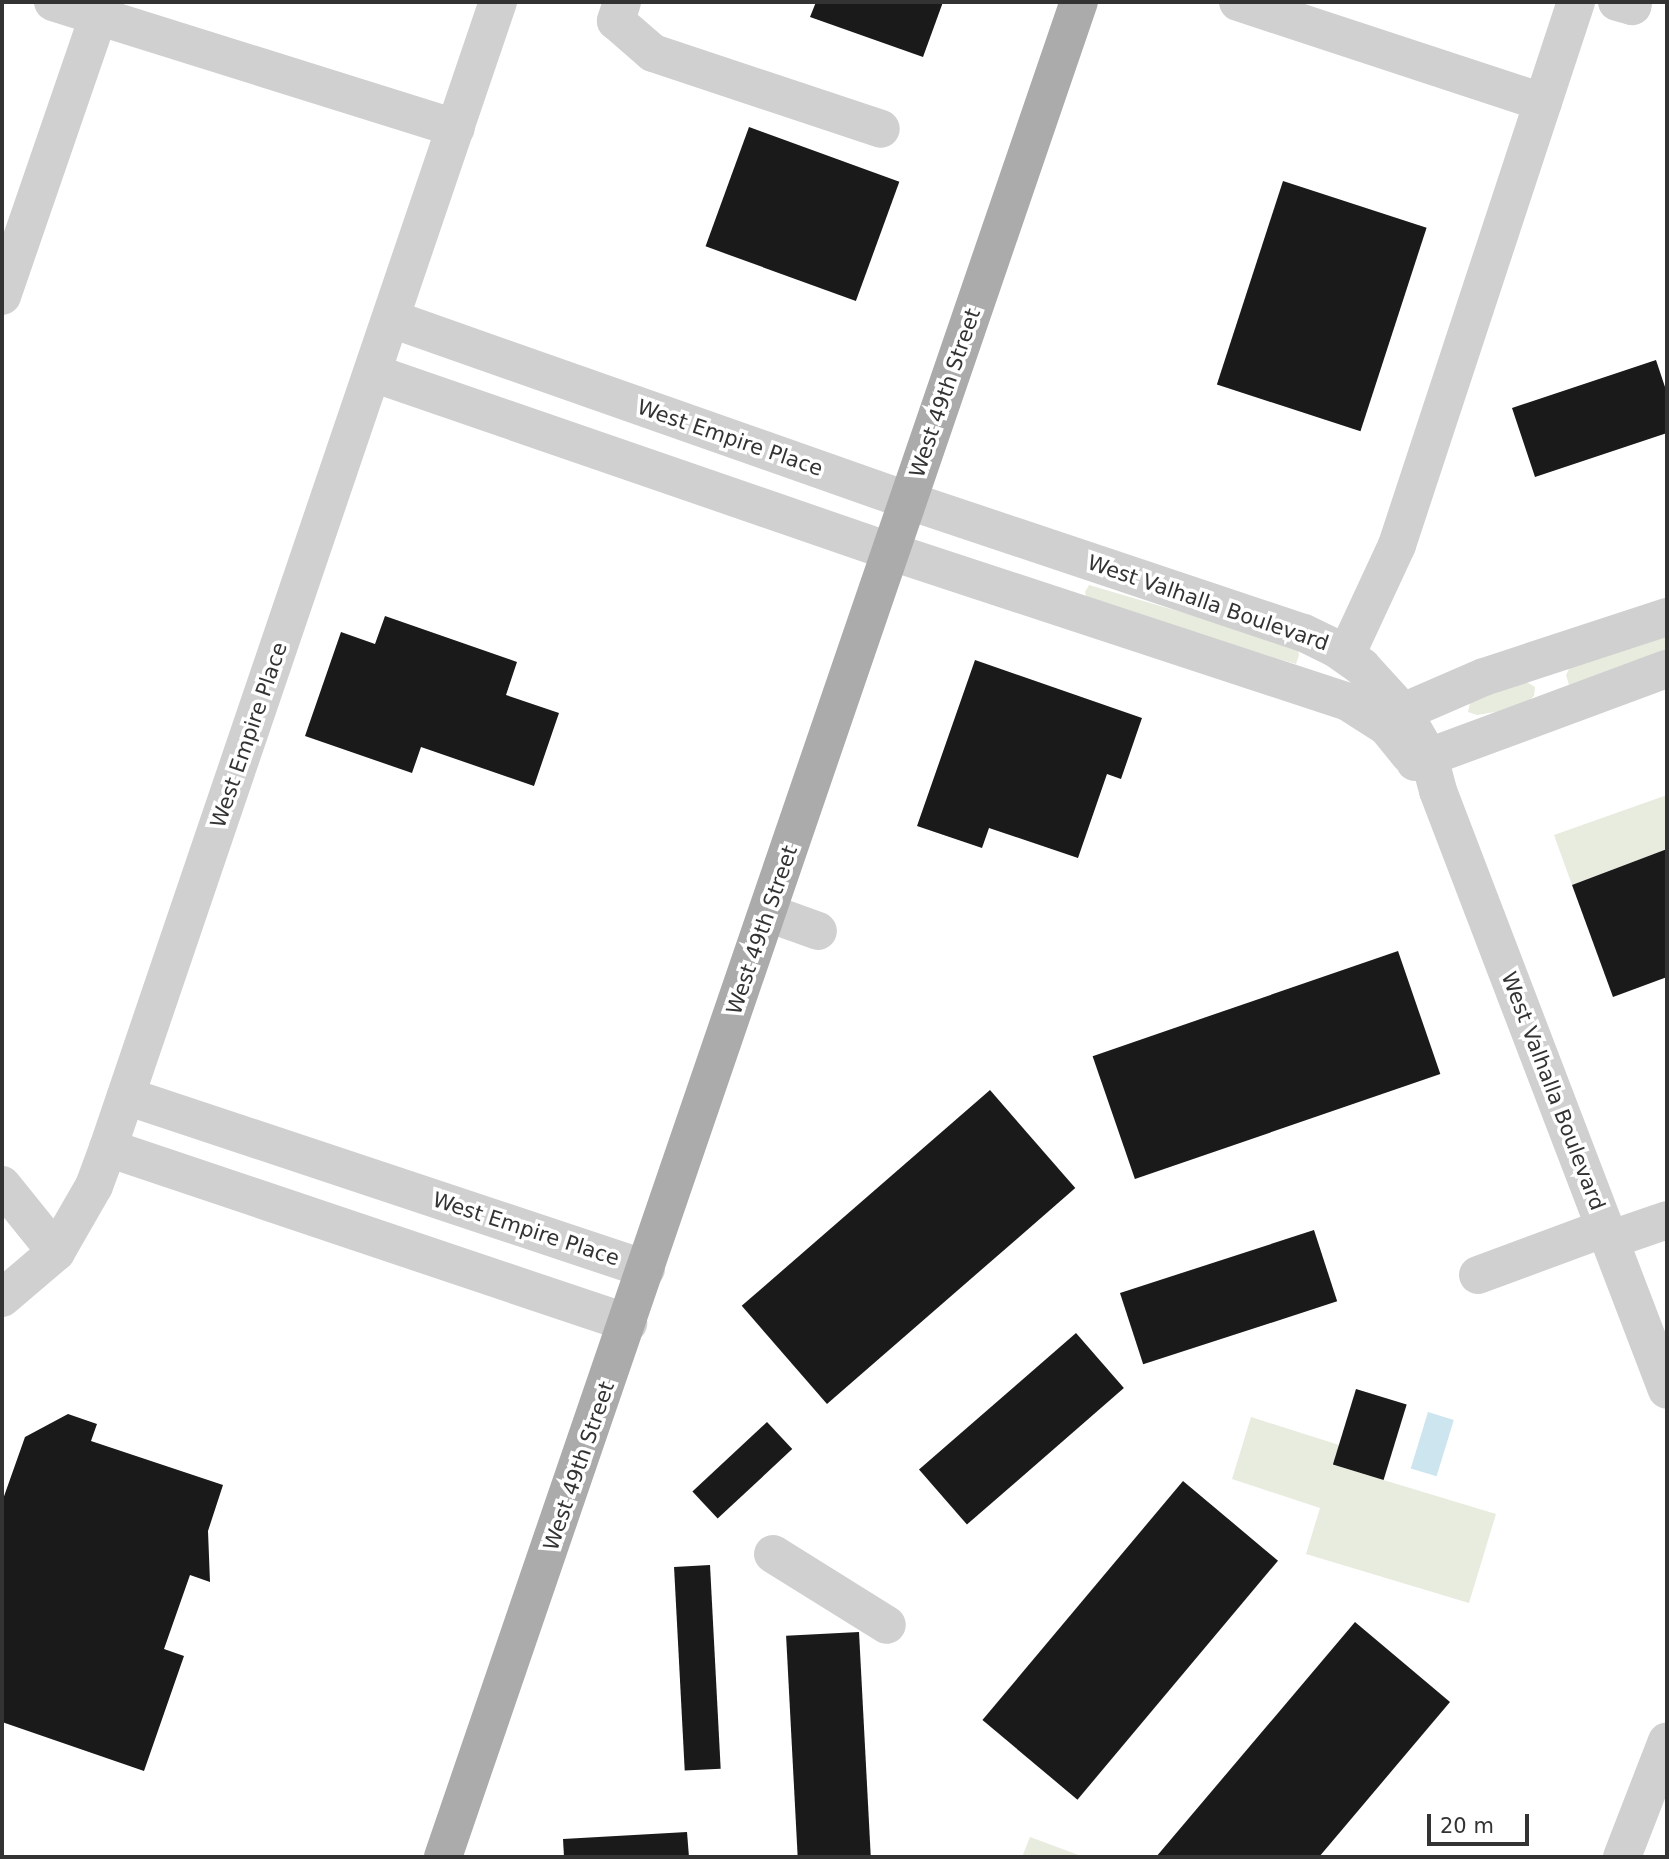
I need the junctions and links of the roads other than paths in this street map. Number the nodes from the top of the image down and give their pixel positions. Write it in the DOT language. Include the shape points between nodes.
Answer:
graph roads {
  1 [pos="52,2"];
  2 [pos="498,2"];
  3 [pos="622,2"];
  4 [pos="1079,2"];
  5 [pos="1238,2"];
  6 [pos="1576,2"];
  7 [pos="1617,2"];
  8 [pos="1633,2"];
  9 [pos="100,9"];
  10 [pos="1543,102"];
  11 [pos="456,128"];
  12 [pos="881,129"];
  13 [pos="2,296"];
  14 [pos="392,318"];
  15 [pos="373,373"];
  16 [pos="909,501"];
  17 [pos="891,552"];
  18 [pos="1667,617"];
  19 [pos="1346,656"];
  20 [pos="1667,669"];
  21 [pos="1395,720"];
  22 [pos="1427,770"];
  23 [pos="768,913"];
  24 [pos="818,931"];
  25 [pos="126,1096"];
  26 [pos="108,1149"];
  27 [pos="2,1185"];
  28 [pos="1667,1220"];
  29 [pos="1607,1234"];
  30 [pos="56,1252"];
  31 [pos="646,1269"];
  32 [pos="1478,1275"];
  33 [pos="2,1298"];
  34 [pos="628,1323"];
  35 [pos="1665,1377"];
  36 [pos="773,1554"];
  37 [pos="887,1625"];
  38 [pos="1667,1741"];
  39 [pos="443,1857"];
  40 [pos="1622,1857"];
  1 -- 9 [label="street"];
  2 -- 11 [label="street, West Empire Place"];
  3 -- 12 [label="street" via="616,21 653,53"];
  4 -- 16 [label="main road, West 49th Street"];
  5 -- 10 [label="street"];
  6 -- 10 [label="street"];
  7 -- 8 [label="street" via="1632,6"];
  9 -- 11 [label="street"];
  9 -- 13 [label="street"];
  10 -- 19 [label="street" via="1397,545"];
  11 -- 14 [label="street, West Empire Place"];
  14 -- 15 [label="street, West Empire Place"];
  14 -- 16 [label="street, West Empire Place"];
  15 -- 17 [label="street"];
  15 -- 25 [label="street, West Empire Place"];
  16 -- 17 [label="main road, West 49th Street"];
  16 -- 19 [label="street, West Valhalla Boulevard" via="1304,633"];
  17 -- 21 [label="street, West Valhalla Boulevard"];
  17 -- 23 [label="main road, West 49th Street"];
  18 -- 21 [label="street" via="1485,677"];
  19 -- 21 [label="street, West Valhalla Boulevard" via="1362,667"];
  20 -- 22 [label="street"];
  21 -- 22 [label="street, West Valhalla Boulevard"];
  22 -- 29 [label="street, West Valhalla Boulevard"];
  23 -- 24 [label="street"];
  23 -- 31 [label="main road, West 49th Street"];
  25 -- 26 [label="street, West Empire Place"];
  25 -- 31 [label="street, West Empire Place"];
  26 -- 30 [label="street, West Empire Place" via="94,1186"];
  26 -- 34 [label="street"];
  27 -- 30 [label="street"];
  28 -- 29 [label="street"];
  29 -- 32 [label="street"];
  29 -- 35 [label="street, West Valhalla Boulevard"];
  30 -- 33 [label="street, West Empire Place"];
  31 -- 34 [label="main road, West 49th Street"];
  34 -- 39 [label="main road, West 49th Street"];
  36 -- 37 [label="street"];
  38 -- 40 [label="street"];
}
